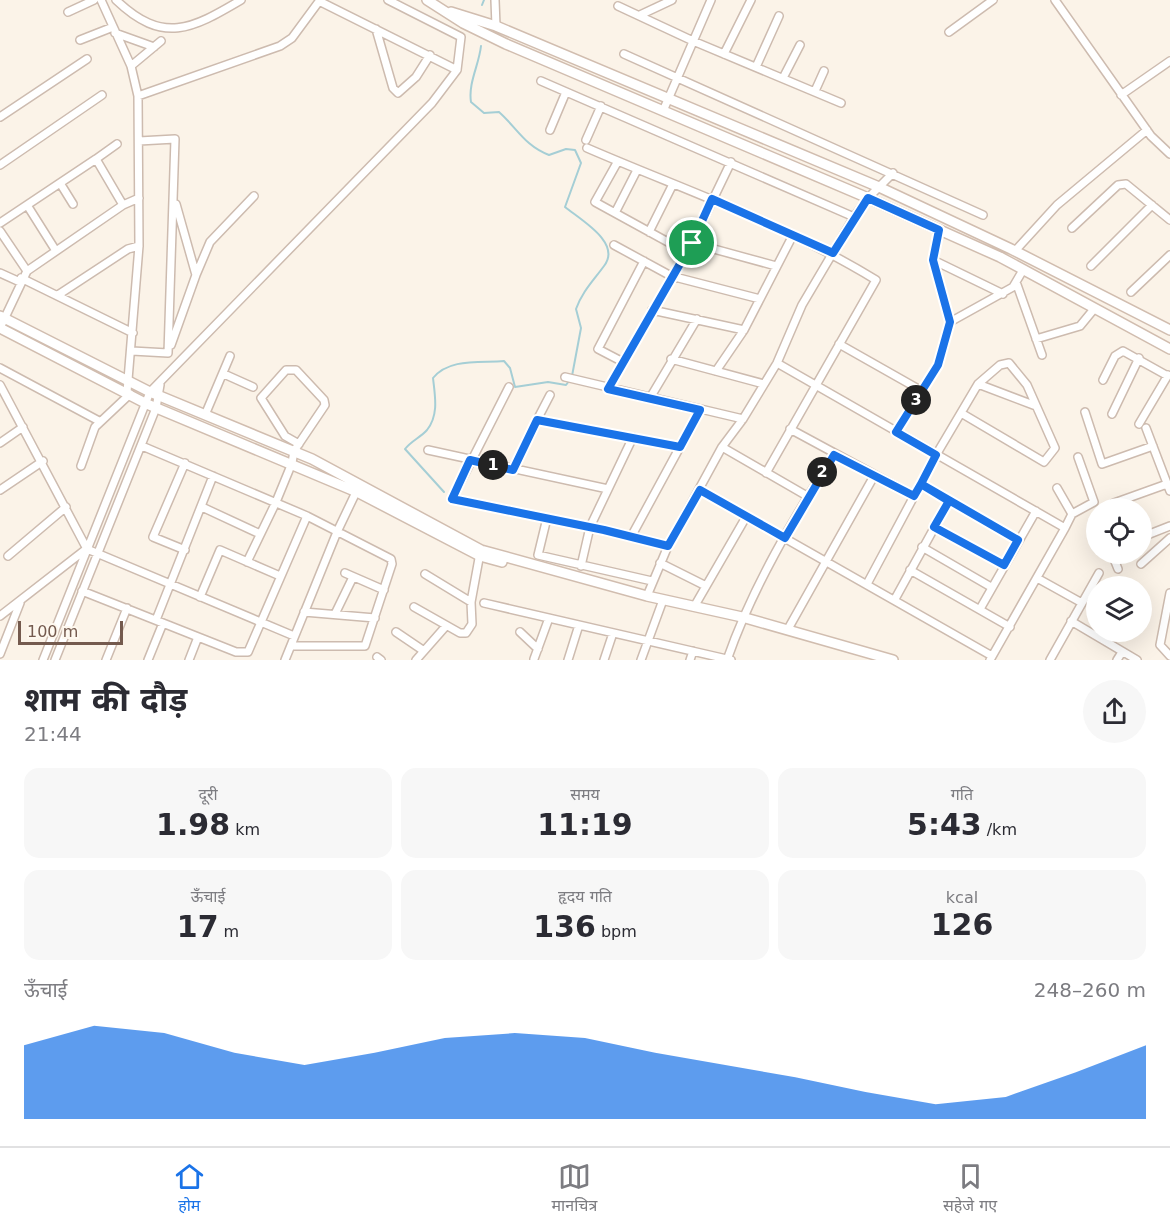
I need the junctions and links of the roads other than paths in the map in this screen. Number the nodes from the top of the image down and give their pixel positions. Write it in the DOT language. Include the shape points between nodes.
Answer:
graph roads {
  1 [pos="94,0"];
  2 [pos="101,0"];
  3 [pos="116,0"];
  4 [pos="241,0"];
  5 [pos="388,0"];
  6 [pos="427,0"];
  7 [pos="495,0"];
  8 [pos="672,0"];
  9 [pos="711,0"];
  10 [pos="751,0"];
  11 [pos="993,0"];
  12 [pos="1055,0"];
  13 [pos="319,1"];
  14 [pos="618,6"];
  15 [pos="68,12"];
  16 [pos="108,12"];
  17 [pos="640,15"];
  18 [pos="779,16"];
  19 [pos="464,19"];
  20 [pos="496,26"];
  21 [pos="376,29"];
  22 [pos="114,30"];
  23 [pos="949,32"];
  24 [pos="461,37"];
  25 [pos="80,40"];
  26 [pos="161,41"];
  27 [pos="693,41"];
  28 [pos="800,45"];
  29 [pos="154,47"];
  30 [pos="624,54"];
  31 [pos="724,54"];
  32 [pos="430,55"];
  33 [pos="87,59"];
  34 [pos="1169,65"];
  35 [pos="130,66"];
  36 [pos="756,67"];
  37 [pos="457,70"];
  38 [pos="824,71"];
  39 [pos="783,78"];
  40 [pos="678,80"];
  41 [pos="541,81"];
  42 [pos="815,91"];
  43 [pos="566,92"];
  44 [pos="102,95"];
  45 [pos="1121,95"];
  46 [pos="138,96"];
  47 [pos="670,99"];
  48 [pos="840,103"];
  49 [pos="601,106"];
  50 [pos="663,111"];
  51 [pos="0,117"];
  52 [pos="550,130"];
  53 [pos="1147,130"];
  54 [pos="139,141"];
  55 [pos="117,144"];
  56 [pos="1170,154"];
  57 [pos="96,159"];
  58 [pos="816,160"];
  59 [pos="618,161"];
  60 [pos="731,162"];
  61 [pos="0,165"];
  62 [pos="637,170"];
  63 [pos="893,173"];
  64 [pos="810,174"];
  65 [pos="60,183"];
  66 [pos="673,184"];
  67 [pos="879,187"];
  68 [pos="174,196"];
  69 [pos="254,196"];
  70 [pos="139,198"];
  71 [pos="868,198"];
  72 [pos="712,199"];
  73 [pos="73,204"];
  74 [pos="27,205"];
  75 [pos="123,205"];
  76 [pos="1152,205"];
  77 [pos="615,213"];
  78 [pos="983,215"];
  79 [pos="854,217"];
  80 [pos="1170,220"];
  81 [pos="0,222"];
  82 [pos="1072,228"];
  83 [pos="939,230"];
  84 [pos="0,231"];
  85 [pos="649,232"];
  86 [pos="793,235"];
  87 [pos="692,243"];
  88 [pos="614,245"];
  89 [pos="139,246"];
  90 [pos="1005,246"];
  91 [pos="56,251"];
  92 [pos="1015,251"];
  93 [pos="686,252"];
  94 [pos="833,253"];
  95 [pos="1170,255"];
  96 [pos="1000,257"];
  97 [pos="933,260"];
  98 [pos="644,261"];
  99 [pos="776,266"];
  100 [pos="1091,266"];
  101 [pos="1023,270"];
  102 [pos="27,271"];
  103 [pos="0,273"];
  104 [pos="196,275"];
  105 [pos="671,276"];
  106 [pos="21,280"];
  107 [pos="1016,282"];
  108 [pos="1131,292"];
  109 [pos="1003,294"];
  110 [pos="58,295"];
  111 [pos="760,299"];
  112 [pos="1094,309"];
  113 [pos="652,310"];
  114 [pos="2,317"];
  115 [pos="697,319"];
  116 [pos="950,322"];
  117 [pos="0,328"];
  118 [pos="744,330"];
  119 [pos="1170,330"];
  120 [pos="133,333"];
  121 [pos="1036,339"];
  122 [pos="839,344"];
  123 [pos="1170,349"];
  124 [pos="132,351"];
  125 [pos="168,353"];
  126 [pos="1042,355"];
  127 [pos="230,356"];
  128 [pos="1139,358"];
  129 [pos="671,359"];
  130 [pos="623,362"];
  131 [pos="777,363"];
  132 [pos="0,368"];
  133 [pos="716,371"];
  134 [pos="224,374"];
  135 [pos="1168,374"];
  136 [pos="565,377"];
  137 [pos="1103,380"];
  138 [pos="127,381"];
  139 [pos="764,384"];
  140 [pos="978,384"];
  141 [pos="160,385"];
  142 [pos="815,385"];
  143 [pos="253,387"];
  144 [pos="509,387"];
  145 [pos="608,389"];
  146 [pos="1,390"];
  147 [pos="922,390"];
  148 [pos="150,392"];
  149 [pos="128,393"];
  150 [pos="550,395"];
  151 [pos="160,396"];
  152 [pos="650,398"];
  153 [pos="152,406"];
  154 [pos="1036,406"];
  155 [pos="700,410"];
  156 [pos="1085,412"];
  157 [pos="961,413"];
  158 [pos="1112,414"];
  159 [pos="205,415"];
  160 [pos="743,419"];
  161 [pos="537,420"];
  162 [pos="99,421"];
  163 [pos="23,427"];
  164 [pos="790,429"];
  165 [pos="896,432"];
  166 [pos="633,437"];
  167 [pos="0,443"];
  168 [pos="142,446"];
  169 [pos="1153,446"];
  170 [pos="296,447"];
  171 [pos="680,447"];
  172 [pos="722,447"];
  173 [pos="428,450"];
  174 [pos="834,455"];
  175 [pos="936,455"];
  176 [pos="1078,457"];
  177 [pos="470,460"];
  178 [pos="43,461"];
  179 [pos="185,463"];
  180 [pos="292,463"];
  181 [pos="81,466"];
  182 [pos="513,470"];
  183 [pos="766,473"];
  184 [pos="213,476"];
  185 [pos="874,476"];
  186 [pos="921,484"];
  187 [pos="1169,487"];
  188 [pos="358,488"];
  189 [pos="1057,488"];
  190 [pos="608,489"];
  191 [pos="0,490"];
  192 [pos="700,490"];
  193 [pos="807,496"];
  194 [pos="914,496"];
  195 [pos="1092,498"];
  196 [pos="1131,498"];
  197 [pos="949,501"];
  198 [pos="276,502"];
  199 [pos="66,507"];
  200 [pos="202,507"];
  201 [pos="1086,509"];
  202 [pos="1036,511"];
  203 [pos="1072,514"];
  204 [pos="307,516"];
  205 [pos="746,517"];
  206 [pos="548,518"];
  207 [pos="1170,526"];
  208 [pos="590,527"];
  209 [pos="934,527"];
  210 [pos="1065,528"];
  211 [pos="337,532"];
  212 [pos="1152,533"];
  213 [pos="260,534"];
  214 [pos="631,537"];
  215 [pos="785,538"];
  216 [pos="1170,538"];
  217 [pos="1018,540"];
  218 [pos="668,546"];
  219 [pos="922,547"];
  220 [pos="87,549"];
  221 [pos="185,550"];
  222 [pos="96,553"];
  223 [pos="483,554"];
  224 [pos="1152,554"];
  225 [pos="8,556"];
  226 [pos="826,561"];
  227 [pos="247,562"];
  228 [pos="660,563"];
  229 [pos="1116,564"];
  230 [pos="1004,565"];
  231 [pos="581,566"];
  232 [pos="1118,569"];
  233 [pos="910,570"];
  234 [pos="345,573"];
  235 [pos="1099,573"];
  236 [pos="425,574"];
  237 [pos="280,576"];
  238 [pos="353,577"];
  239 [pos="1037,578"];
  240 [pos="652,582"];
  241 [pos="867,584"];
  242 [pos="172,586"];
  243 [pos="706,586"];
  244 [pos="991,587"];
  245 [pos="384,590"];
  246 [pos="82,591"];
  247 [pos="1170,593"];
  248 [pos="647,596"];
  249 [pos="200,597"];
  250 [pos="895,599"];
  251 [pos="663,600"];
  252 [pos="21,601"];
  253 [pos="471,602"];
  254 [pos="484,603"];
  255 [pos="1082,603"];
  256 [pos="414,607"];
  257 [pos="694,607"];
  258 [pos="127,608"];
  259 [pos="980,609"];
  260 [pos="304,612"];
  261 [pos="335,614"];
  262 [pos="0,616"];
  263 [pos="742,617"];
  264 [pos="375,618"];
  265 [pos="549,618"];
  266 [pos="1071,621"];
  267 [pos="160,622"];
  268 [pos="260,624"];
  269 [pos="579,625"];
  270 [pos="446,626"];
  271 [pos="1010,627"];
  272 [pos="788,629"];
  273 [pos="396,632"];
  274 [pos="520,632"];
  275 [pos="613,633"];
  276 [pos="294,636"];
  277 [pos="198,637"];
  278 [pos="647,640"];
  279 [pos="291,646"];
  280 [pos="538,649"];
  281 [pos="424,651"];
  282 [pos="693,651"];
  283 [pos="236,652"];
  284 [pos="1122,652"];
  285 [pos="0,654"];
  286 [pos="866,654"];
  287 [pos="1170,656"];
  288 [pos="991,658"];
  289 [pos="534,659"];
  290 [pos="43,660"];
  291 [pos="55,660"];
  292 [pos="106,660"];
  293 [pos="148,660"];
  294 [pos="189,660"];
  295 [pos="232,660"];
  296 [pos="285,660"];
  297 [pos="416,660"];
  298 [pos="568,660"];
  299 [pos="604,660"];
  300 [pos="641,660"];
  301 [pos="690,660"];
  302 [pos="728,660"];
  303 [pos="857,660"];
  304 [pos="893,660"];
  305 [pos="1050,660"];
  306 [pos="1117,660"];
  307 [pos="1137,660"];
  1 -- 15 [label="street"];
  2 -- 16 [label="street"];
  3 -- 4 [label="street" via="140,20 181,29 203,22"];
  3 -- 16 [label="street"];
  5 -- 24 [label="street"];
  6 -- 19 [label="street"];
  7 -- 20 [label="street"];
  8 -- 17 [label="street"];
  9 -- 27 [label="street"];
  10 -- 31 [label="street"];
  11 -- 23 [label="street"];
  12 -- 45 [label="street"];
  13 -- 21 [label="street"];
  13 -- 46 [label="street" via="292,38 280,46"];
  14 -- 17 [label="street"];
  16 -- 22 [label="street"];
  17 -- 27 [label="street"];
  18 -- 36 [label="street"];
  19 -- 20 [label="street"];
  19 -- 24 [label="street"];
  19 -- 50 [label="street"];
  20 -- 47 [label="street"];
  21 -- 32 [label="street"];
  21 -- 32 [label="street" via="393,88 398,93 416,77"];
  22 -- 25 [label="street"];
  22 -- 29 [label="street"];
  22 -- 35 [label="street"];
  24 -- 37 [label="street"];
  26 -- 29 [label="street"];
  27 -- 31 [label="street"];
  27 -- 40 [label="street"];
  28 -- 39 [label="street"];
  29 -- 35 [label="street"];
  30 -- 40 [label="street"];
  31 -- 36 [label="street"];
  32 -- 37 [label="street"];
  33 -- 51 [label="street"];
  34 -- 45 [label="street"];
  35 -- 46 [label="street"];
  36 -- 39 [label="street"];
  37 -- 141 [label="street" via="432,103"];
  38 -- 42 [label="street"];
  39 -- 42 [label="street"];
  40 -- 47 [label="street"];
  40 -- 63 [label="street"];
  41 -- 43 [label="street"];
  42 -- 48 [label="street"];
  43 -- 49 [label="street"];
  43 -- 52 [label="street"];
  44 -- 61 [label="street"];
  45 -- 53 [label="street"];
  46 -- 54 [label="street"];
  47 -- 50 [label="street"];
  47 -- 58 [label="street"];
  49 -- 59 [label="street" via="587,144"];
  49 -- 60 [label="street"];
  50 -- 64 [label="street"];
  53 -- 56 [label="street"];
  53 -- 92 [label="street" via="1057,205"];
  54 -- 68 [label="street" via="175,139"];
  54 -- 70 [label="street"];
  55 -- 57 [label="street"];
  57 -- 65 [label="street"];
  57 -- 75 [label="street"];
  58 -- 64 [label="street"];
  58 -- 67 [label="street"];
  59 -- 62 [label="street"];
  59 -- 77 [label="street" via="596,202"];
  60 -- 72 [label="street"];
  60 -- 79 [label="street"];
  62 -- 66 [label="street"];
  62 -- 77 [label="street"];
  63 -- 67 [label="street"];
  63 -- 78 [label="street"];
  64 -- 71 [label="street"];
  65 -- 73 [label="street"];
  65 -- 74 [label="street"];
  66 -- 72 [label="street"];
  66 -- 85 [label="street"];
  67 -- 71 [label="street"];
  67 -- 90 [label="street"];
  68 -- 104 [label="street"];
  68 -- 125 [label="street"];
  69 -- 104 [label="street" via="210,242"];
  70 -- 75 [label="street"];
  70 -- 89 [label="street"];
  71 -- 79 [label="street"];
  71 -- 83 [label="street"];
  72 -- 86 [label="street"];
  72 -- 87 [label="street"];
  74 -- 81 [label="street"];
  74 -- 91 [label="street"];
  75 -- 91 [label="street"];
  76 -- 80 [label="street"];
  76 -- 82 [label="street" via="1126,184 1118,185"];
  76 -- 100 [label="street"];
  77 -- 85 [label="street"];
  79 -- 94 [label="street"];
  83 -- 96 [label="street"];
  83 -- 97 [label="street"];
  84 -- 102 [label="street"];
  85 -- 93 [label="street"];
  86 -- 94 [label="street"];
  86 -- 99 [label="street"];
  87 -- 93 [label="street"];
  87 -- 99 [label="street"];
  88 -- 98 [label="street"];
  89 -- 110 [label="street" via="128,249"];
  89 -- 120 [label="street"];
  90 -- 92 [label="street"];
  90 -- 96 [label="street"];
  91 -- 102 [label="street"];
  92 -- 119 [label="street"];
  93 -- 105 [label="street"];
  94 -- 122 [label="street" via="876,280"];
  94 -- 131 [label="street" via="802,305"];
  95 -- 108 [label="street"];
  96 -- 101 [label="street"];
  97 -- 109 [label="street"];
  97 -- 116 [label="street"];
  98 -- 105 [label="street"];
  98 -- 130 [label="street" via="598,349"];
  99 -- 111 [label="street"];
  101 -- 107 [label="street"];
  101 -- 112 [label="street"];
  102 -- 106 [label="street"];
  103 -- 106 [label="street"];
  104 -- 125 [label="street"];
  105 -- 111 [label="street"];
  105 -- 113 [label="street"];
  106 -- 110 [label="street"];
  106 -- 114 [label="street"];
  107 -- 109 [label="street"];
  107 -- 121 [label="street"];
  109 -- 116 [label="street"];
  110 -- 120 [label="street"];
  111 -- 118 [label="street"];
  112 -- 121 [label="street" via="1080,326"];
  112 -- 123 [label="street"];
  113 -- 115 [label="street"];
  113 -- 130 [label="street"];
  114 -- 117 [label="street"];
  114 -- 138 [label="street"];
  115 -- 118 [label="street"];
  115 -- 129 [label="street"];
  116 -- 147 [label="street" via="938,365"];
  117 -- 149 [label="street"];
  118 -- 133 [label="street"];
  120 -- 124 [label="street"];
  121 -- 126 [label="street"];
  122 -- 142 [label="street"];
  122 -- 147 [label="street"];
  124 -- 125 [label="street"];
  124 -- 138 [label="street"];
  127 -- 134 [label="street"];
  128 -- 135 [label="street"];
  128 -- 137 [label="street" via="1128,351 1120,352"];
  128 -- 158 [label="street"];
  129 -- 133 [label="street"];
  129 -- 152 [label="street"];
  130 -- 145 [label="street"];
  131 -- 139 [label="street"];
  131 -- 142 [label="street"];
  132 -- 162 [label="street"];
  133 -- 139 [label="street"];
  134 -- 143 [label="street"];
  134 -- 159 [label="street"];
  135 -- 169 [label="street" via="1143,426"];
  136 -- 145 [label="street"];
  138 -- 148 [label="street"];
  138 -- 149 [label="street"];
  139 -- 160 [label="street"];
  140 -- 154 [label="street"];
  140 -- 154 [label="street" via="1008,363 1027,385"];
  140 -- 157 [label="street"];
  141 -- 148 [label="street"];
  141 -- 151 [label="street"];
  142 -- 164 [label="street"];
  142 -- 165 [label="street"];
  144 -- 177 [label="street"];
  145 -- 152 [label="street"];
  146 -- 163 [label="street"];
  147 -- 165 [label="street"];
  148 -- 151 [label="street"];
  148 -- 153 [label="street"];
  149 -- 153 [label="street"];
  149 -- 162 [label="street"];
  150 -- 161 [label="street"];
  151 -- 153 [label="street"];
  151 -- 159 [label="street"];
  152 -- 155 [label="street"];
  153 -- 168 [label="street"];
  153 -- 180 [label="street"];
  153 -- 220 [label="street"];
  154 -- 157 [label="street" via="1055,448 1044,462"];
  155 -- 160 [label="street"];
  155 -- 171 [label="street"];
  156 -- 169 [label="street" via="1102,464"];
  157 -- 175 [label="street"];
  159 -- 170 [label="street"];
  160 -- 172 [label="street"];
  161 -- 166 [label="street"];
  161 -- 182 [label="street"];
  162 -- 181 [label="street"];
  163 -- 167 [label="street"];
  163 -- 178 [label="street"];
  164 -- 174 [label="street"];
  164 -- 183 [label="street"];
  165 -- 175 [label="street"];
  166 -- 171 [label="street"];
  166 -- 190 [label="street"];
  168 -- 179 [label="street"];
  168 -- 222 [label="street"];
  169 -- 187 [label="street"];
  170 -- 170 [label="street" via="326,402 296,370 290,369 261,398"];
  170 -- 180 [label="street"];
  170 -- 188 [label="street"];
  171 -- 214 [label="street"];
  172 -- 183 [label="street"];
  172 -- 192 [label="street"];
  173 -- 177 [label="street"];
  174 -- 185 [label="street"];
  174 -- 193 [label="street"];
  175 -- 186 [label="street"];
  175 -- 202 [label="street"];
  176 -- 195 [label="street"];
  177 -- 182 [label="street"];
  177 -- 206 [label="street" via="452,499"];
  178 -- 191 [label="street"];
  178 -- 199 [label="street"];
  179 -- 184 [label="street"];
  179 -- 221 [label="street" via="153,537"];
  180 -- 188 [label="street"];
  180 -- 198 [label="street"];
  182 -- 190 [label="street"];
  183 -- 193 [label="street"];
  184 -- 198 [label="street"];
  184 -- 200 [label="street"];
  185 -- 194 [label="street"];
  185 -- 226 [label="street"];
  186 -- 194 [label="street"];
  186 -- 197 [label="street"];
  187 -- 196 [label="street"];
  188 -- 211 [label="street"];
  188 -- 223 [label="street"];
  189 -- 203 [label="street"];
  190 -- 208 [label="street"];
  192 -- 205 [label="street"];
  192 -- 218 [label="street"];
  193 -- 215 [label="street"];
  194 -- 241 [label="street"];
  197 -- 209 [label="street"];
  197 -- 217 [label="street"];
  198 -- 204 [label="street"];
  198 -- 213 [label="street"];
  199 -- 220 [label="street"];
  199 -- 225 [label="street"];
  200 -- 213 [label="street"];
  200 -- 221 [label="street"];
  201 -- 203 [label="street"];
  202 -- 210 [label="street"];
  202 -- 217 [label="street"];
  203 -- 210 [label="street"];
  204 -- 211 [label="street"];
  204 -- 237 [label="street"];
  205 -- 215 [label="street"];
  205 -- 243 [label="street"];
  206 -- 208 [label="street"];
  206 -- 231 [label="street" via="538,555"];
  207 -- 212 [label="street"];
  208 -- 214 [label="street"];
  208 -- 231 [label="street"];
  209 -- 219 [label="street"];
  209 -- 230 [label="street"];
  210 -- 239 [label="street"];
  211 -- 245 [label="street" via="391,559"];
  211 -- 260 [label="street"];
  213 -- 227 [label="street"];
  214 -- 218 [label="street"];
  215 -- 226 [label="street"];
  215 -- 263 [label="street"];
  216 -- 224 [label="street"];
  217 -- 230 [label="street"];
  218 -- 228 [label="street"];
  219 -- 233 [label="street"];
  219 -- 244 [label="street"];
  220 -- 222 [label="street"];
  220 -- 252 [label="street"];
  220 -- 290 [label="street"];
  221 -- 242 [label="street"];
  222 -- 242 [label="street"];
  222 -- 246 [label="street"];
  223 -- 248 [label="street"];
  223 -- 253 [label="street"];
  226 -- 241 [label="street"];
  226 -- 272 [label="street"];
  227 -- 237 [label="street"];
  227 -- 249 [label="street" via="220,550"];
  228 -- 240 [label="street"];
  228 -- 243 [label="street"];
  229 -- 232 [label="street"];
  230 -- 244 [label="street"];
  231 -- 240 [label="street"];
  233 -- 250 [label="street"];
  233 -- 259 [label="street"];
  234 -- 238 [label="street"];
  235 -- 255 [label="street"];
  236 -- 253 [label="street"];
  237 -- 268 [label="street"];
  238 -- 245 [label="street"];
  238 -- 261 [label="street"];
  239 -- 255 [label="street"];
  239 -- 271 [label="street"];
  240 -- 248 [label="street"];
  241 -- 250 [label="street"];
  242 -- 249 [label="street"];
  242 -- 267 [label="street"];
  243 -- 257 [label="street"];
  244 -- 259 [label="street"];
  245 -- 264 [label="street"];
  246 -- 258 [label="street"];
  246 -- 291 [label="street"];
  247 -- 287 [label="street" via="1160,645"];
  248 -- 251 [label="street"];
  249 -- 268 [label="street"];
  250 -- 288 [label="street"];
  251 -- 257 [label="street"];
  251 -- 278 [label="street"];
  252 -- 262 [label="street"];
  252 -- 285 [label="street"];
  253 -- 270 [label="street" via="469,630 459,633"];
  254 -- 265 [label="street"];
  255 -- 266 [label="street"];
  256 -- 270 [label="street"];
  257 -- 263 [label="street"];
  258 -- 267 [label="street"];
  258 -- 292 [label="street"];
  259 -- 271 [label="street"];
  260 -- 261 [label="street"];
  260 -- 276 [label="street"];
  261 -- 264 [label="street"];
  263 -- 272 [label="street"];
  263 -- 302 [label="street"];
  264 -- 279 [label="street" via="362,647"];
  265 -- 269 [label="street"];
  265 -- 280 [label="street"];
  266 -- 284 [label="street"];
  266 -- 305 [label="street"];
  267 -- 277 [label="street"];
  267 -- 293 [label="street"];
  268 -- 276 [label="street"];
  268 -- 283 [label="street" via="248,652"];
  269 -- 275 [label="street"];
  269 -- 298 [label="street"];
  270 -- 281 [label="street"];
  271 -- 288 [label="street"];
  272 -- 286 [label="street"];
  273 -- 281 [label="street"];
  274 -- 280 [label="street"];
  275 -- 278 [label="street"];
  275 -- 299 [label="street"];
  276 -- 279 [label="street"];
  277 -- 283 [label="street"];
  277 -- 294 [label="street"];
  278 -- 282 [label="street"];
  278 -- 300 [label="street"];
  279 -- 296 [label="street"];
  280 -- 289 [label="street"];
  281 -- 297 [label="street"];
  282 -- 301 [label="street"];
  282 -- 302 [label="street"];
  283 -- 295 [label="street"];
  284 -- 306 [label="street"];
  284 -- 307 [label="street"];
  286 -- 303 [label="street"];
  286 -- 304 [label="street"];
}
